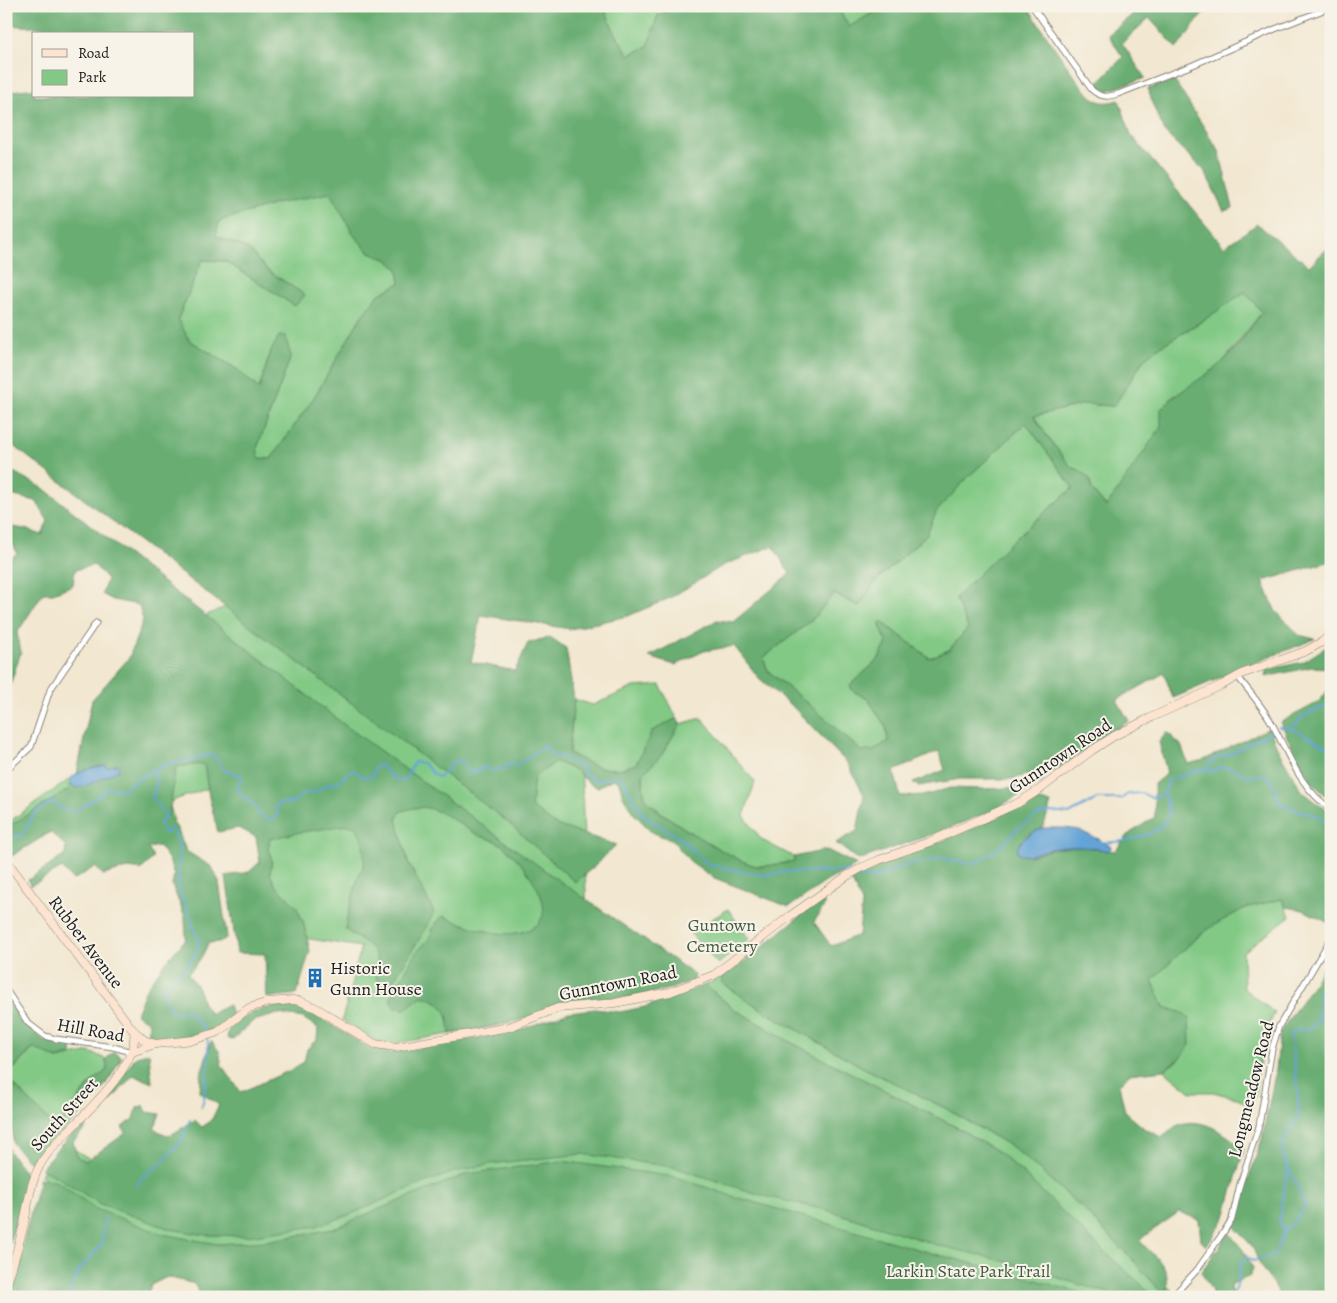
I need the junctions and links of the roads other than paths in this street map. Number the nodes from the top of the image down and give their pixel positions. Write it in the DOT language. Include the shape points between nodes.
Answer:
graph roads {
  1 [pos="1032,6"];
  2 [pos="1331,7"];
  3 [pos="96,623"];
  4 [pos="1331,634"];
  5 [pos="1238,677"];
  6 [pos="6,770"];
  7 [pos="1331,809"];
  8 [pos="6,860"];
  9 [pos="1331,938"];
  10 [pos="6,990"];
  11 [pos="134,1032"];
  12 [pos="144,1040"];
  13 [pos="155,1044"];
  14 [pos="132,1052"];
  15 [pos="6,1287"];
  16 [pos="1172,1297"];
  1 -- 2 [label="street" via="1092,90 1106,97 1201,62"];
  3 -- 6 [label="street" via="50,690 31,747"];
  4 -- 5 [label="street, Gunntown Road" via="1306,651"];
  5 -- 7 [label="street" via="1270,720 1306,787"];
  5 -- 13 [label="street, Gunntown Road" via="1110,738 1018,803 847,876 714,975 670,992 615,1003 558,1008 509,1027 396,1047 370,1042 306,1003 278,1001 249,1008 207,1037"];
  8 -- 11 [label="street, Rubber Avenue"];
  9 -- 16 [label="street, Longmeadow Road" via="1279,1026 1259,1126 1232,1219 1197,1270"];
  10 -- 14 [label="street, Hill Road" via="28,1023 46,1036"];
  11 -- 12 [label="street, Rubber Avenue"];
  11 -- 14 [label="street, South Street"];
  12 -- 13 [label="street, Gunntown Road"];
  13 -- 14 [label="street"];
  14 -- 15 [label="street, South Street" via="92,1107 48,1152 36,1171"];
}
